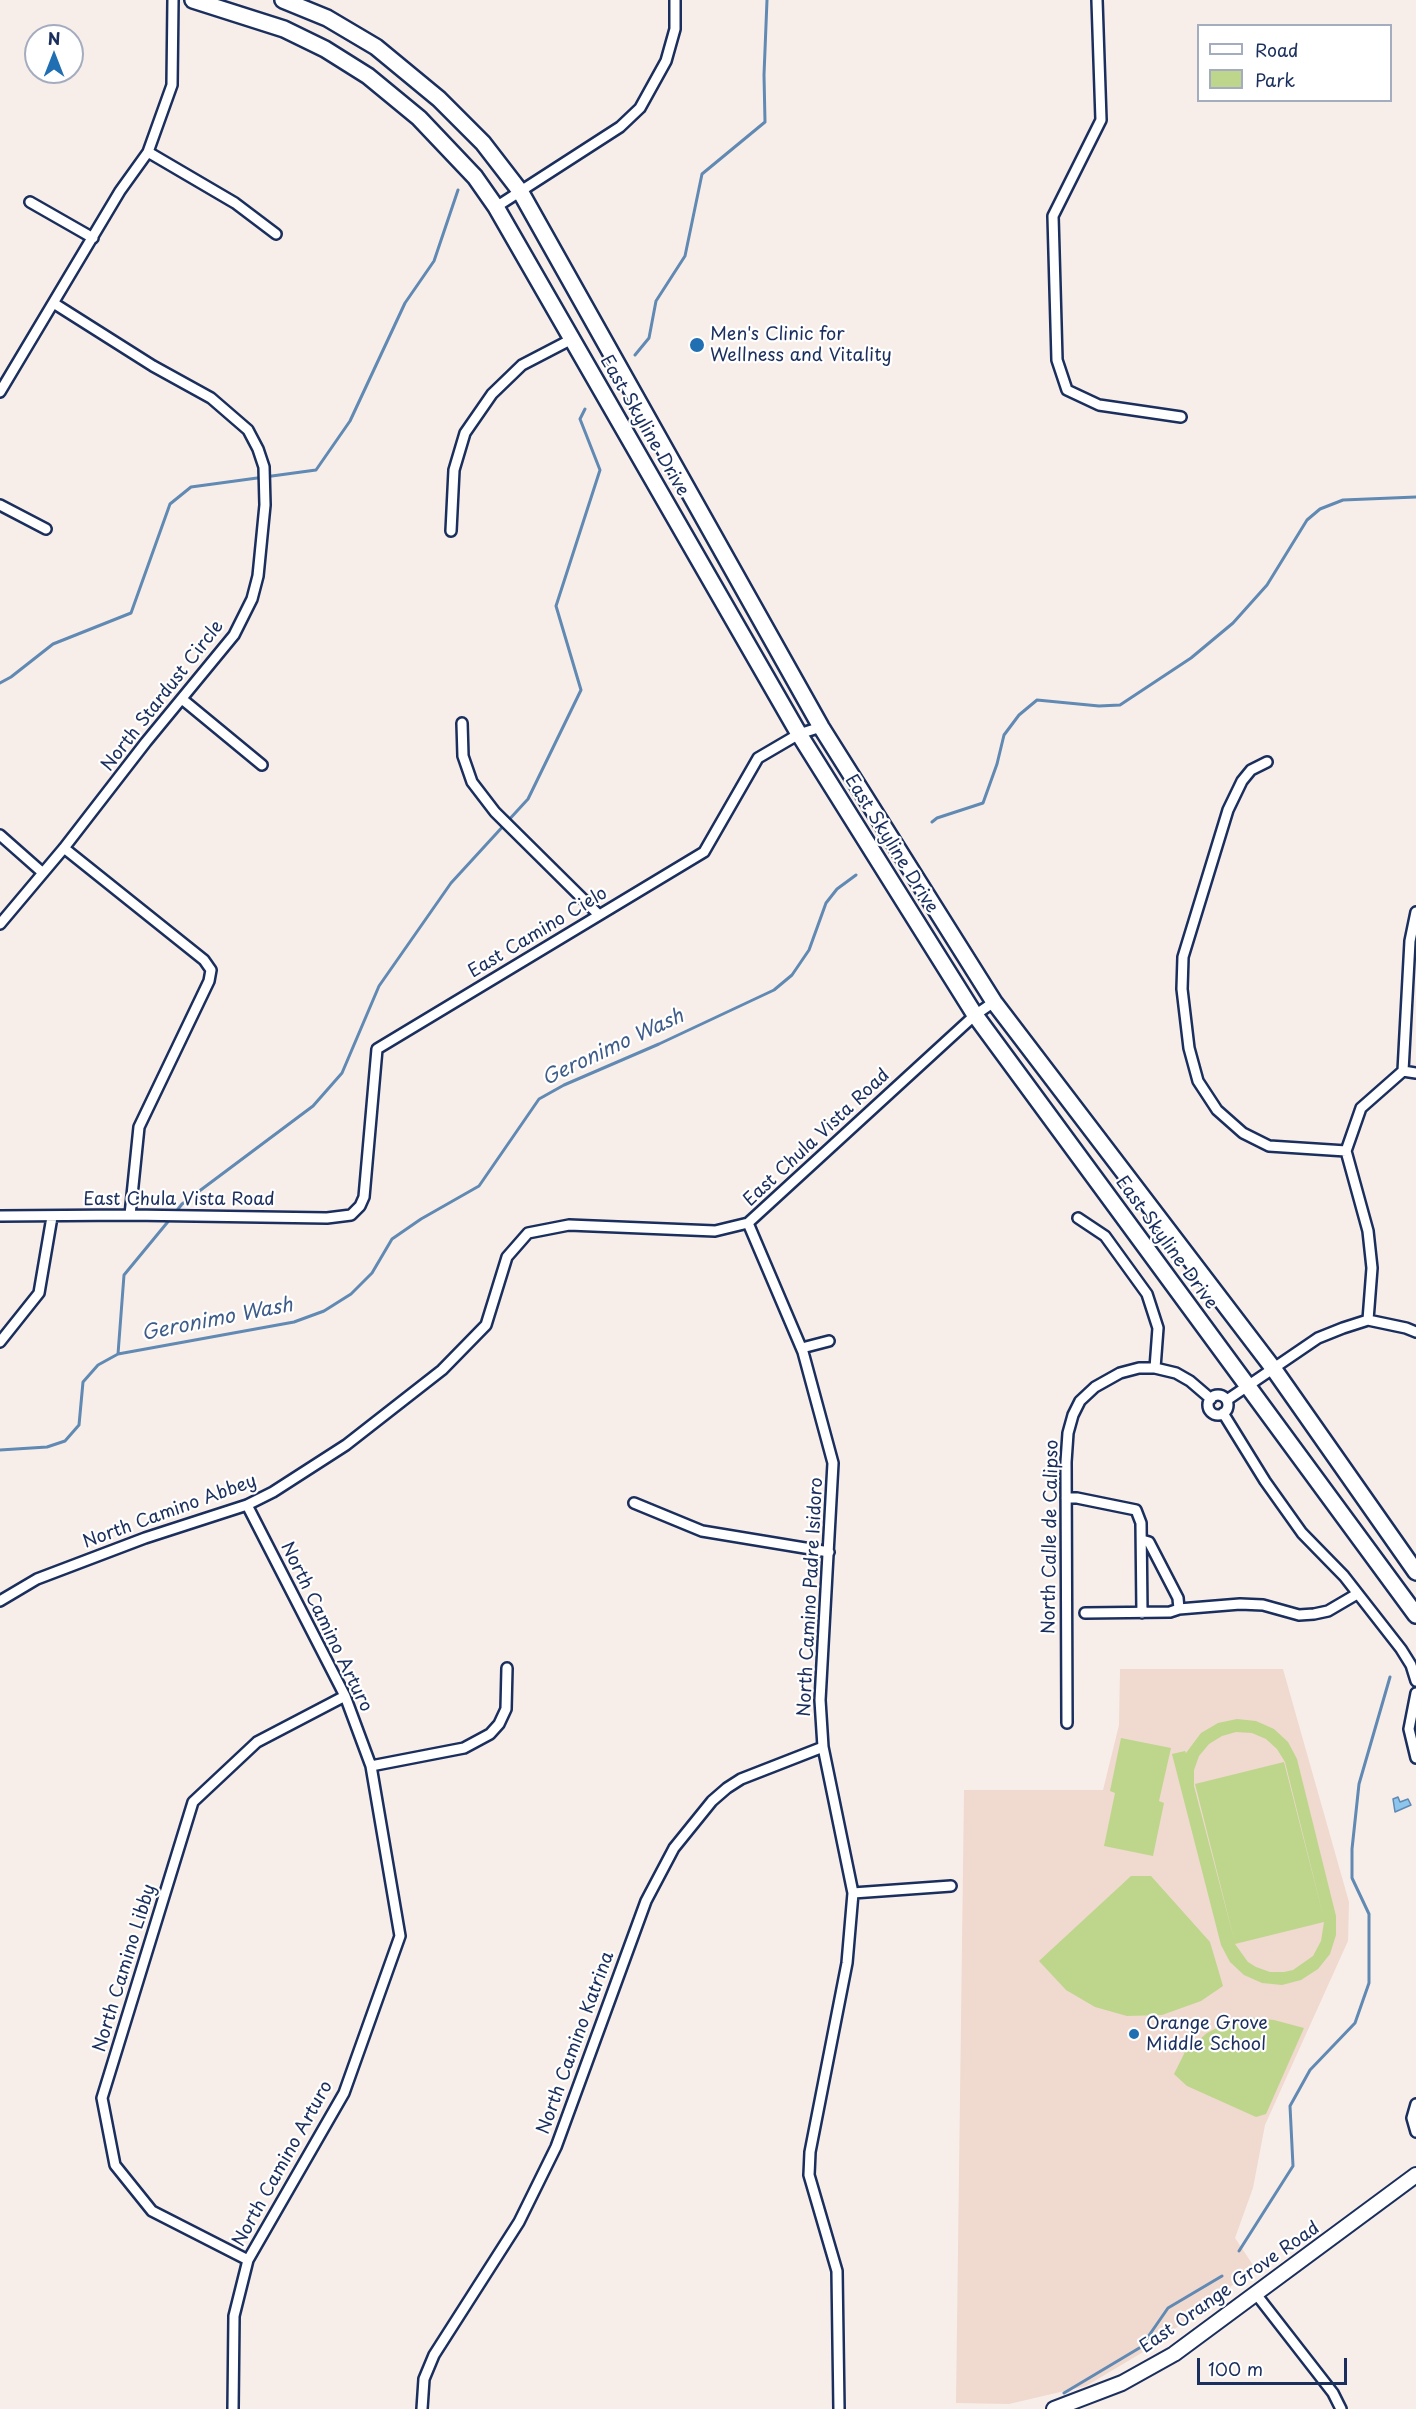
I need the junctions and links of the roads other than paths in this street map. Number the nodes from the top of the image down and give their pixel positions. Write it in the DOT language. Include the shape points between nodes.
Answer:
graph roads {
  1 [pos="173,0"];
  2 [pos="194,0"];
  3 [pos="283,0"];
  4 [pos="675,0"];
  5 [pos="1097,0"];
  6 [pos="148,152"];
  7 [pos="520,191"];
  8 [pos="30,202"];
  9 [pos="496,207"];
  10 [pos="276,234"];
  11 [pos="93,238"];
  12 [pos="55,304"];
  13 [pos="572,339"];
  14 [pos="0,392"];
  15 [pos="1181,417"];
  16 [pos="0,505"];
  17 [pos="46,529"];
  18 [pos="451,531"];
  19 [pos="182,699"];
  20 [pos="462,723"];
  21 [pos="821,727"];
  22 [pos="799,734"];
  23 [pos="1267,762"];
  24 [pos="262,765"];
  25 [pos="0,836"];
  26 [pos="64,848"];
  27 [pos="44,873"];
  28 [pos="1416,912"];
  29 [pos="599,915"];
  30 [pos="0,924"];
  31 [pos="994,1002"];
  32 [pos="975,1015"];
  33 [pos="1403,1071"];
  34 [pos="1416,1073"];
  35 [pos="1346,1151"];
  36 [pos="357,1211"];
  37 [pos="130,1215"];
  38 [pos="0,1216"];
  39 [pos="52,1217"];
  40 [pos="1078,1218"];
  41 [pos="748,1223"];
  42 [pos="528,1233"];
  43 [pos="1368,1320"];
  44 [pos="1416,1332"];
  45 [pos="829,1341"];
  46 [pos="0,1342"];
  47 [pos="802,1348"];
  48 [pos="1155,1368"];
  49 [pos="1273,1368"];
  50 [pos="1247,1386"];
  51 [pos="1211,1399"];
  52 [pos="1227,1400"];
  53 [pos="1223,1413"];
  54 [pos="1066,1498"];
  55 [pos="634,1503"];
  56 [pos="247,1505"];
  57 [pos="1142,1540"];
  58 [pos="829,1552"];
  59 [pos="1416,1572"];
  60 [pos="1357,1594"];
  61 [pos="0,1601"];
  62 [pos="1179,1609"];
  63 [pos="1142,1612"];
  64 [pos="1085,1613"];
  65 [pos="1416,1615"];
  66 [pos="507,1668"];
  67 [pos="1416,1681"];
  68 [pos="1416,1693"];
  69 [pos="345,1696"];
  70 [pos="1067,1723"];
  71 [pos="823,1747"];
  72 [pos="1416,1758"];
  73 [pos="372,1766"];
  74 [pos="951,1886"];
  75 [pos="852,1893"];
  76 [pos="1416,2104"];
  77 [pos="1416,2132"];
  78 [pos="1416,2175"];
  79 [pos="248,2260"];
  80 [pos="1256,2294"];
  81 [pos="233,2409"];
  82 [pos="422,2409"];
  83 [pos="839,2409"];
  84 [pos="1054,2409"];
  85 [pos="1341,2409"];
  1 -- 6 [label="street" via="172,85"];
  2 -- 9 [label="main road, East Skyline Drive" via="285,28 368,76 419,118 475,177"];
  3 -- 7 [label="main road, East Skyline Drive" via="327,18 376,47 439,99 483,143"];
  4 -- 7 [label="street" via="675,29 666,61 640,108 620,127"];
  5 -- 15 [label="street" via="1101,120 1053,216 1057,360 1067,390 1099,405"];
  6 -- 10 [label="street" via="235,203"];
  6 -- 11 [label="street"];
  7 -- 9 [label="street"];
  7 -- 21 [label="main road, East Skyline Drive"];
  8 -- 11 [label="street"];
  9 -- 13 [label="main road, East Skyline Drive"];
  11 -- 12 [label="street"];
  12 -- 14 [label="street"];
  12 -- 19 [label="street, North Stardust Circle" via="211,398 248,430 264,467 258,576 252,599 234,635"];
  13 -- 18 [label="street" via="522,365 492,394 465,433 454,470"];
  13 -- 22 [label="main road, East Skyline Drive"];
  16 -- 17 [label="street"];
  19 -- 24 [label="street"];
  19 -- 26 [label="street, North Stardust Circle"];
  20 -- 29 [label="street" via="471,782 495,812"];
  21 -- 22 [label="street, East Camino Cielo"];
  21 -- 31 [label="main road, East Skyline Drive"];
  22 -- 29 [label="street, East Camino Cielo" via="758,758 704,852"];
  22 -- 32 [label="main road, East Skyline Drive"];
  23 -- 35 [label="street" via="1251,770 1228,810 1183,957 1182,989 1189,1048 1198,1081 1217,1110 1243,1133 1269,1146"];
  25 -- 27 [label="street"];
  26 -- 27 [label="street, North Stardust Circle"];
  26 -- 37 [label="street" via="204,960 211,970 139,1127"];
  27 -- 30 [label="street, North Stardust Circle"];
  28 -- 33 [label="street" via="1410,941"];
  29 -- 36 [label="street, East Camino Cielo" via="377,1049 364,1197"];
  31 -- 32 [label="street, East Chula Vista Road"];
  31 -- 49 [label="main road, East Skyline Drive"];
  32 -- 41 [label="street, East Chula Vista Road"];
  32 -- 50 [label="main road, East Skyline Drive"];
  33 -- 34 [label="street"];
  33 -- 35 [label="street" via="1361,1108"];
  35 -- 43 [label="street" via="1368,1231"];
  36 -- 37 [label="street, East Chula Vista Road" via="341,1218"];
  37 -- 39 [label="street, East Chula Vista Road"];
  38 -- 39 [label="street, East Chula Vista Road"];
  39 -- 46 [label="street" via="39,1293"];
  40 -- 48 [label="street" via="1105,1236 1147,1294 1158,1328"];
  41 -- 42 [label="street, East Chula Vista Road" via="715,1231 569,1225"];
  41 -- 47 [label="street, North Camino Padre Isidoro"];
  42 -- 56 [label="street, North Camino Abbey" via="507,1257 486,1325 442,1370 346,1445"];
  43 -- 44 [label="street"];
  43 -- 49 [label="street" via="1318,1338"];
  45 -- 47 [label="street"];
  47 -- 58 [label="street, North Camino Padre Isidoro" via="833,1463"];
  48 -- 51 [label="street" via="1176,1373"];
  48 -- 54 [label="street, North Calle de Calipso" via="1120,1373 1080,1401 1068,1433"];
  49 -- 50 [label="street"];
  49 -- 59 [label="main road, East Skyline Drive"];
  50 -- 52 [label="street"];
  50 -- 65 [label="main road, East Skyline Drive"];
  51 -- 52 [label="street" via="1219,1395"];
  51 -- 53 [label="street" via="1210,1410 1217,1415"];
  52 -- 53 [label="street"];
  53 -- 60 [label="street" via="1302,1533"];
  54 -- 57 [label="street" via="1136,1510"];
  54 -- 70 [label="street, North Calle de Calipso"];
  55 -- 58 [label="street" via="702,1531"];
  56 -- 61 [label="street, North Camino Abbey" via="37,1579"];
  56 -- 69 [label="street, North Camino Arturo"];
  57 -- 62 [label="street" via="1149,1542 1154,1551 1178,1598"];
  57 -- 63 [label="street"];
  58 -- 71 [label="street, North Camino Padre Isidoro" via="820,1701"];
  60 -- 62 [label="street" via="1328,1611 1314,1614 1240,1604"];
  60 -- 67 [label="street" via="1401,1649"];
  62 -- 63 [label="street"];
  63 -- 64 [label="street"];
  66 -- 73 [label="street" via="504,1714 490,1734 464,1748"];
  68 -- 72 [label="street" via="1409,1729"];
  69 -- 73 [label="street, North Camino Arturo"];
  69 -- 79 [label="street, North Camino Libby" via="257,1742 193,1802 102,2098 116,2165 152,2211"];
  71 -- 75 [label="street, North Camino Padre Isidoro"];
  71 -- 82 [label="street, North Camino Katrina" via="727,1788 674,1848 645,1901 556,2147 519,2222 434,2355 424,2379"];
  73 -- 79 [label="street, North Camino Arturo" via="400,1936 344,2093"];
  74 -- 75 [label="street"];
  75 -- 83 [label="street, North Camino Padre Isidoro" via="847,1964 810,2152 809,2175 837,2271"];
  76 -- 77 [label="street" via="1412,2118"];
  78 -- 80 [label="main road, East Orange Grove Road"];
  79 -- 81 [label="street, North Camino Arturo" via="234,2316"];
  80 -- 84 [label="main road, East Orange Grove Road" via="1174,2354 1122,2383"];
  80 -- 85 [label="street" via="1333,2393"];
}
